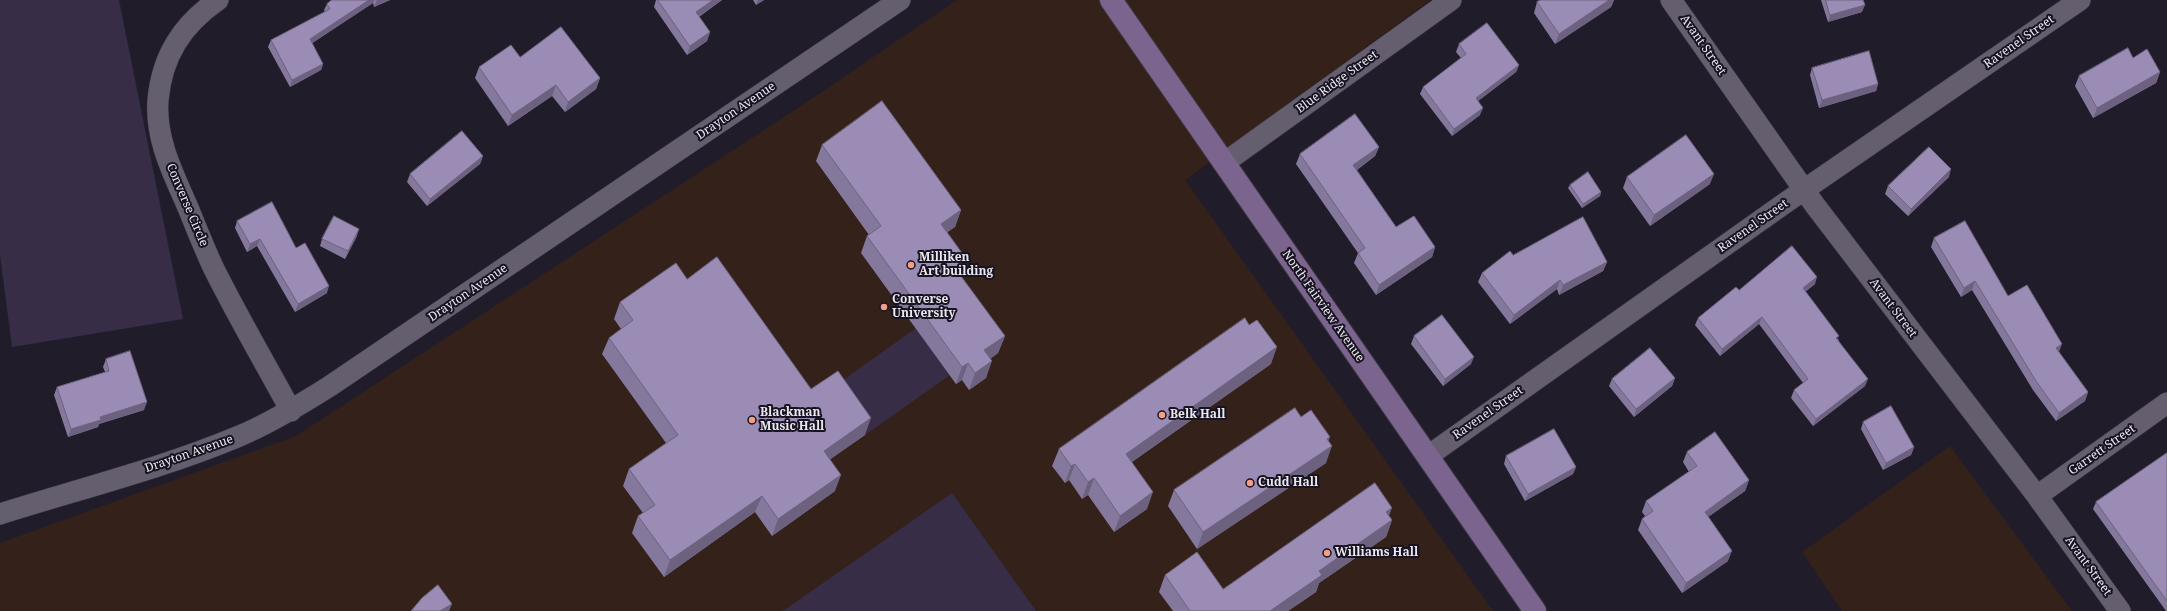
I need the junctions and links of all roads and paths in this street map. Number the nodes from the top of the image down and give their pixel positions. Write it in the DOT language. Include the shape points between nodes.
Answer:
graph roads {
  1 [pos="218,0"];
  2 [pos="900,0"];
  3 [pos="1111,0"];
  4 [pos="1451,0"];
  5 [pos="1671,0"];
  6 [pos="2080,0"];
  7 [pos="1224,163"];
  8 [pos="1805,190"];
  9 [pos="2167,403"];
  10 [pos="291,410"];
  11 [pos="1428,456"];
  12 [pos="2037,496"];
  13 [pos="0,514"];
  14 [pos="1535,611"];
  15 [pos="2120,611"];
  1 -- 10 [label="street, Converse Circle" via="189,22 174,44 163,72 158,101 160,131 167,159 214,268"];
  2 -- 10 [label="street, Drayton Avenue"];
  3 -- 7 [label="street, North Fairview Avenue"];
  4 -- 7 [label="street, Blue Ridge Street"];
  5 -- 8 [label="street, Avant Street"];
  6 -- 8 [label="street, Ravenel Street"];
  7 -- 11 [label="street, North Fairview Avenue"];
  8 -- 11 [label="street, Ravenel Street"];
  8 -- 12 [label="street, Avant Street"];
  9 -- 12 [label="street, Garrett Street"];
  10 -- 13 [label="street, Drayton Avenue" via="238,437 183,458"];
  11 -- 14 [label="street, North Fairview Avenue"];
  12 -- 15 [label="street, Avant Street"];
}
